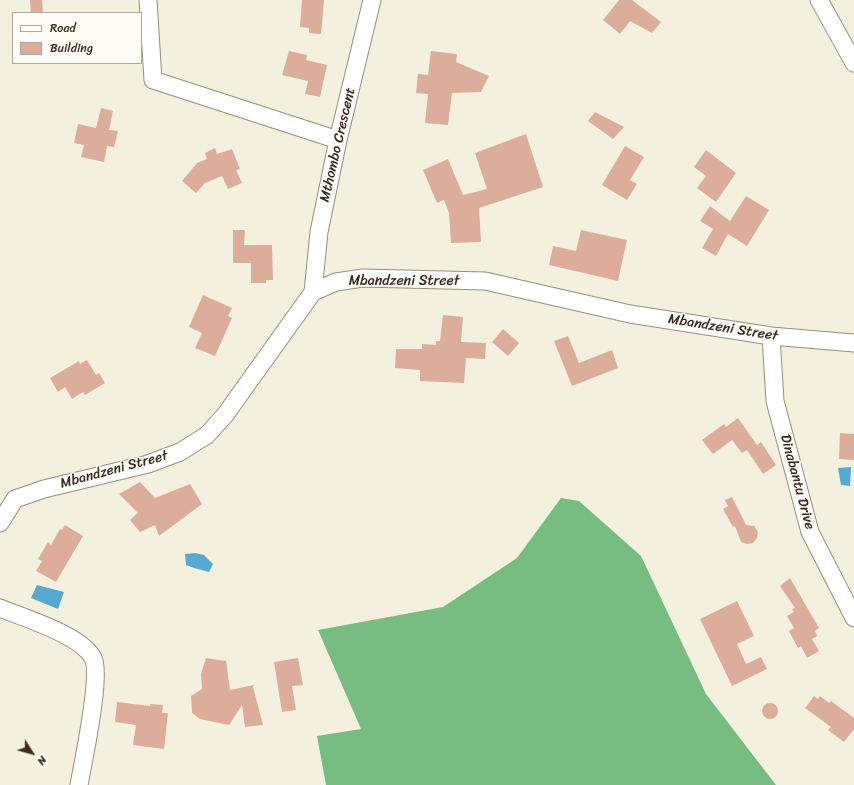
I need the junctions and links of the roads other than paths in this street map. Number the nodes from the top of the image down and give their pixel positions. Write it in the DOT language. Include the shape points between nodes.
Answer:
graph roads {
  1 [pos="148,0"];
  2 [pos="372,0"];
  3 [pos="819,0"];
  4 [pos="854,63"];
  5 [pos="338,140"];
  6 [pos="313,292"];
  7 [pos="771,336"];
  8 [pos="854,343"];
  9 [pos="0,523"];
  10 [pos="0,608"];
  11 [pos="854,618"];
  12 [pos="79,785"];
  1 -- 5 [label="street" via="153,80"];
  2 -- 5 [label="street, Mthombo Crescent"];
  3 -- 4 [label="street"];
  5 -- 6 [label="street, Mthombo Crescent" via="319,232"];
  6 -- 7 [label="street, Mbandzeni Street" via="336,282 363,278 485,281 630,314"];
  6 -- 9 [label="street, Mbandzeni Street" via="225,415 207,435 180,452 148,464 44,489 15,499"];
  7 -- 8 [label="street, Mbandzeni Street"];
  7 -- 11 [label="street, Dinabantu Drive" via="775,401 810,532"];
  10 -- 12 [label="street" via="62,633 82,647 93,659 96,685"];
}
